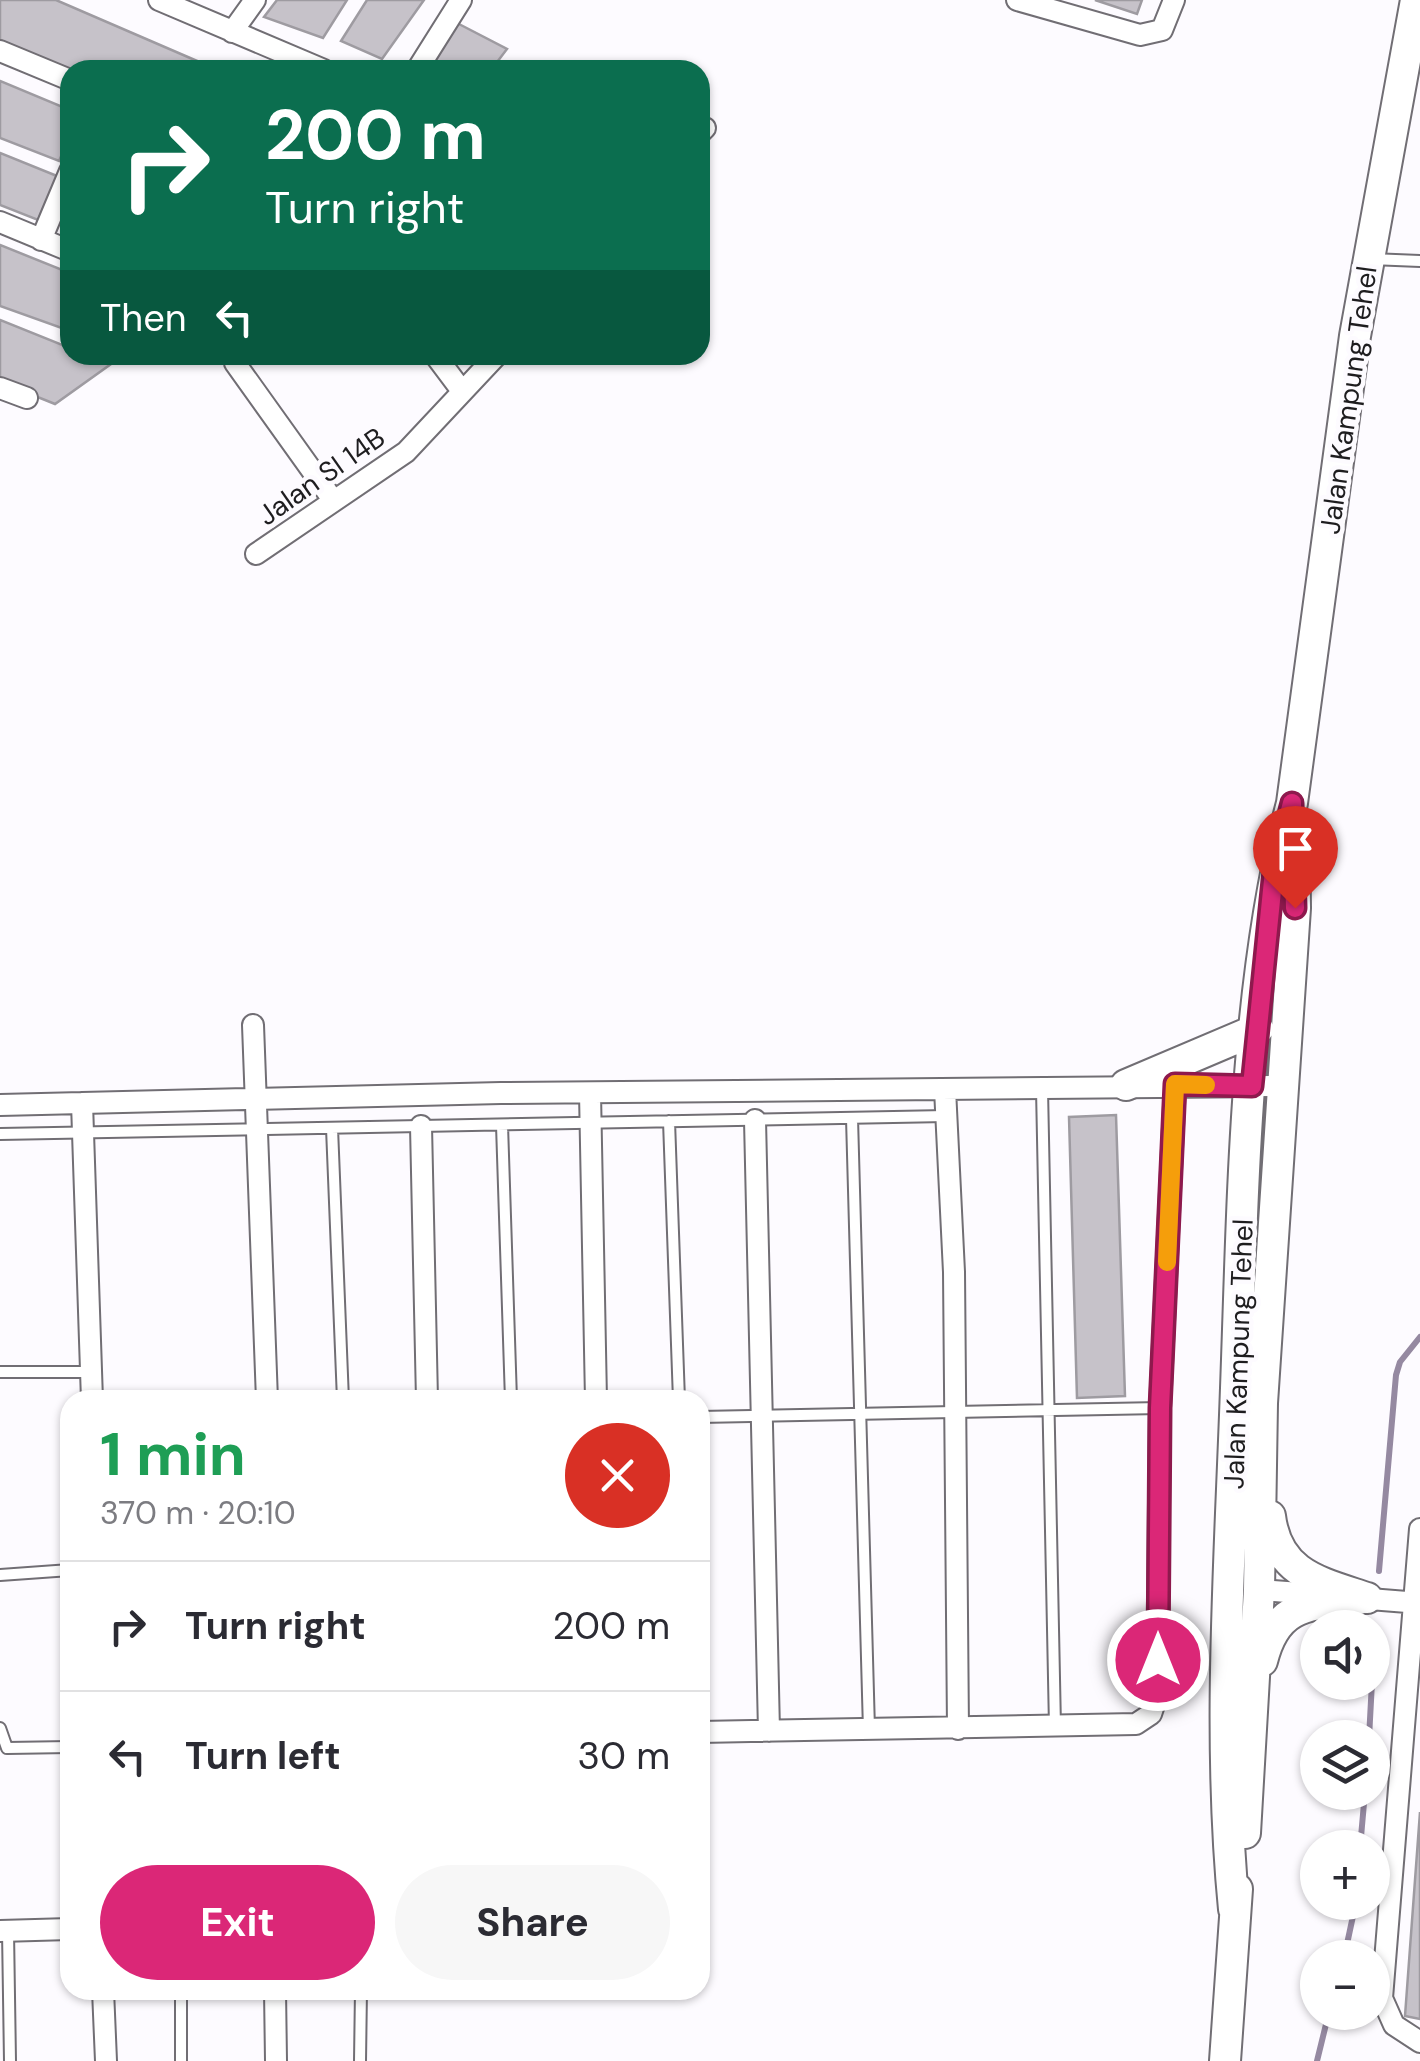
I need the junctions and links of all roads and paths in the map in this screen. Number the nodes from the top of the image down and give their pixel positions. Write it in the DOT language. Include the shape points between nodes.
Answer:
graph roads {
  1 [pos="159,0"];
  2 [pos="255,0"];
  3 [pos="461,0"];
  4 [pos="1016,0"];
  5 [pos="1174,0"];
  6 [pos="1416,0"];
  7 [pos="232,32"];
  8 [pos="0,51"];
  9 [pos="300,60"];
  10 [pos="424,60"];
  11 [pos="60,76"];
  12 [pos="60,196"];
  13 [pos="0,222"];
  14 [pos="42,240"];
  15 [pos="60,247"];
  16 [pos="1368,259"];
  17 [pos="1420,261"];
  18 [pos="237,365"];
  19 [pos="442,365"];
  20 [pos="488,365"];
  21 [pos="0,388"];
  22 [pos="462,392"];
  23 [pos="27,398"];
  24 [pos="332,500"];
  25 [pos="256,554"];
  26 [pos="1292,803"];
  27 [pos="253,1025"];
  28 [pos="1258,1028"];
  29 [pos="1175,1084"];
  30 [pos="1126,1085"];
  31 [pos="1042,1086"];
  32 [pos="1266,1086"];
  33 [pos="945,1088"];
  34 [pos="590,1093"];
  35 [pos="254,1097"];
  36 [pos="82,1103"];
  37 [pos="0,1105"];
  38 [pos="946,1116"];
  39 [pos="852,1118"];
  40 [pos="755,1120"];
  41 [pos="670,1121"];
  42 [pos="590,1123"];
  43 [pos="502,1125"];
  44 [pos="421,1126"];
  45 [pos="332,1128"];
  46 [pos="256,1129"];
  47 [pos="82,1133"];
  48 [pos="0,1134"];
  49 [pos="1238,1315"];
  50 [pos="0,1372"];
  51 [pos="91,1372"];
  52 [pos="92,1390"];
  53 [pos="267,1390"];
  54 [pos="343,1390"];
  55 [pos="426,1390"];
  56 [pos="511,1390"];
  57 [pos="596,1390"];
  58 [pos="678,1390"];
  59 [pos="1262,1403"];
  60 [pos="1160,1408"];
  61 [pos="1050,1410"];
  62 [pos="956,1412"];
  63 [pos="859,1414"];
  64 [pos="764,1416"];
  65 [pos="710,1417"];
  66 [pos="1420,1529"];
  67 [pos="60,1571"];
  68 [pos="0,1576"];
  69 [pos="1258,1590"];
  70 [pos="1367,1598"];
  71 [pos="1416,1603"];
  72 [pos="0,1728"];
  73 [pos="1055,1728"];
  74 [pos="958,1729"];
  75 [pos="868,1730"];
  76 [pos="769,1731"];
  77 [pos="710,1732"];
  78 [pos="1224,1742"];
  79 [pos="60,1748"];
  80 [pos="1249,1770"];
  81 [pos="1234,1909"];
  82 [pos="60,1929"];
  83 [pos="4,1931"];
  84 [pos="103,2000"];
  85 [pos="181,2000"];
  86 [pos="276,2000"];
  87 [pos="360,2000"];
  88 [pos="1420,2042"];
  89 [pos="10,2061"];
  90 [pos="106,2061"];
  91 [pos="181,2061"];
  92 [pos="276,2061"];
  93 [pos="360,2061"];
  94 [pos="1225,2061"];
  1 -- 7 [label="street"];
  2 -- 7 [label="street"];
  3 -- 10 [label="street"];
  4 -- 5 [label="street" via="1153,34 1168,22"];
  6 -- 16 [label="main road, Jalan Kampung Tehel"];
  7 -- 9 [label="street"];
  8 -- 11 [label="street"];
  12 -- 14 [label="street"];
  13 -- 14 [label="street"];
  14 -- 15 [label="street"];
  16 -- 17 [label="lane"];
  16 -- 26 [label="main road, Jalan Kampung Tehel"];
  18 -- 24 [label="street"];
  19 -- 22 [label="street"];
  20 -- 22 [label="street, Jalan SI 14B"];
  21 -- 23 [label="street"];
  22 -- 24 [label="street, Jalan SI 14B" via="406,452"];
  24 -- 25 [label="street, Jalan SI 14B"];
  26 -- 28 [label="main road, Jalan Kampung Tehel" via="1274,871"];
  26 -- 32 [label="main road, Jalan Kampung Tehel" via="1295,908"];
  27 -- 35 [label="street"];
  28 -- 30 [label="main road"];
  28 -- 32 [label="main road, Jalan Kampung Tehel"];
  29 -- 30 [label="street"];
  29 -- 32 [label="street"];
  29 -- 60 [label="street"];
  30 -- 31 [label="street"];
  31 -- 33 [label="street"];
  31 -- 61 [label="lane"];
  32 -- 49 [label="main road, Jalan Kampung Tehel"];
  32 -- 59 [label="main road, Jalan Kampung Tehel"];
  33 -- 34 [label="street"];
  33 -- 38 [label="street"];
  34 -- 35 [label="street"];
  34 -- 42 [label="street"];
  35 -- 36 [label="street"];
  35 -- 46 [label="street"];
  36 -- 37 [label="street"];
  36 -- 47 [label="street"];
  38 -- 39 [label="lane"];
  38 -- 62 [label="street"];
  39 -- 40 [label="lane"];
  39 -- 63 [label="lane"];
  40 -- 41 [label="lane"];
  40 -- 64 [label="street"];
  41 -- 42 [label="lane"];
  41 -- 58 [label="lane"];
  42 -- 43 [label="lane"];
  42 -- 57 [label="street"];
  43 -- 44 [label="lane"];
  43 -- 56 [label="lane"];
  44 -- 45 [label="lane"];
  44 -- 55 [label="street"];
  45 -- 46 [label="lane"];
  45 -- 54 [label="lane"];
  46 -- 47 [label="lane"];
  46 -- 53 [label="street"];
  47 -- 48 [label="lane"];
  47 -- 51 [label="street"];
  49 -- 69 [label="main road" via="1241,1546"];
  49 -- 78 [label="main road, Jalan Kampung Tehel"];
  50 -- 51 [label="lane"];
  51 -- 52 [label="street"];
  59 -- 69 [label="main road, Jalan Kampung Tehel"];
  59 -- 70 [label="main road" via="1273,1540 1302,1574"];
  60 -- 61 [label="lane"];
  60 -- 73 [label="street" via="1157,1696 1151,1714 1136,1724"];
  61 -- 62 [label="lane"];
  61 -- 73 [label="lane"];
  62 -- 63 [label="lane"];
  62 -- 74 [label="street"];
  63 -- 64 [label="lane"];
  63 -- 75 [label="lane"];
  64 -- 65 [label="lane"];
  64 -- 76 [label="street"];
  66 -- 71 [label="street"];
  67 -- 68 [label="lane"];
  69 -- 70 [label="street"];
  69 -- 78 [label="main road" via="1239,1619"];
  69 -- 80 [label="main road, Jalan Kampung Tehel"];
  70 -- 71 [label="street"];
  70 -- 80 [label="main road" via="1298,1609 1270,1634"];
  71 -- 88 [label="street" via="1382,1998 1394,2026"];
  72 -- 79 [label="lane" via="7,1748"];
  73 -- 74 [label="street"];
  74 -- 75 [label="street"];
  75 -- 76 [label="street"];
  76 -- 77 [label="street"];
  78 -- 81 [label="main road, Jalan Kampung Tehel"];
  80 -- 81 [label="main road, Jalan Kampung Tehel"];
  81 -- 94 [label="main road, Jalan Kampung Tehel"];
  82 -- 83 [label="street"];
  83 -- 89 [label="lane"];
  84 -- 90 [label="street"];
  85 -- 91 [label="lane"];
  86 -- 92 [label="street"];
  87 -- 93 [label="lane"];
}
